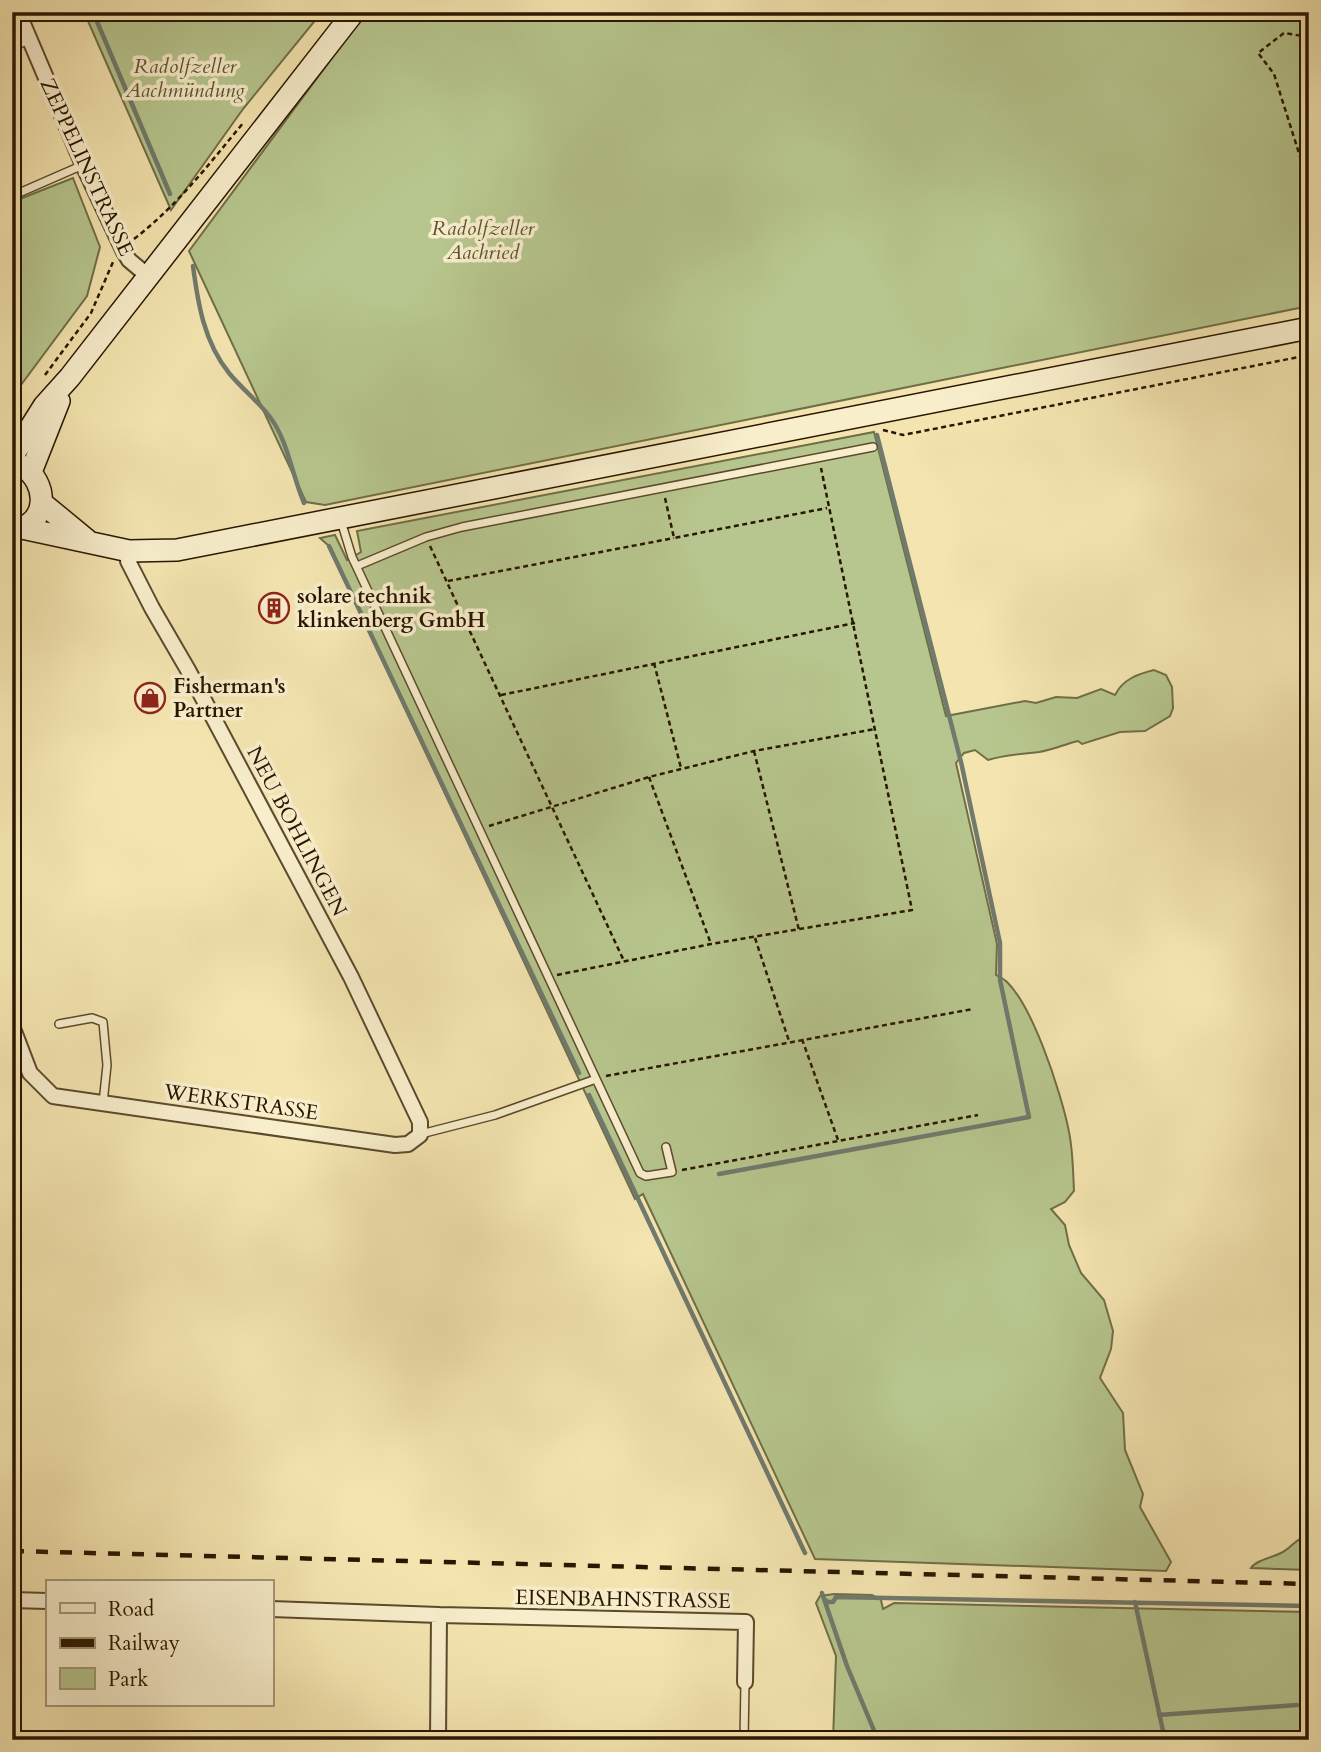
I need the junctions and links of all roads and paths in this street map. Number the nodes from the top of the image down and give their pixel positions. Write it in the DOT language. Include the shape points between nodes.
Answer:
graph roads {
  1 [pos="18,12"];
  2 [pos="354,12"];
  3 [pos="1309,37"];
  4 [pos="29,40"];
  5 [pos="12,47"];
  6 [pos="244,121"];
  7 [pos="83,165"];
  8 [pos="1309,185"];
  9 [pos="12,195"];
  10 [pos="122,250"];
  11 [pos="148,276"];
  12 [pos="1309,328"];
  13 [pos="70,377"];
  14 [pos="43,379"];
  15 [pos="873,447"];
  16 [pos="12,457"];
  17 [pos="819,458"];
  18 [pos="22,468"];
  19 [pos="663,488"];
  20 [pos="42,503"];
  21 [pos="828,508"];
  22 [pos="341,517"];
  23 [pos="17,529"];
  24 [pos="426,537"];
  25 [pos="674,538"];
  26 [pos="92,543"];
  27 [pos="129,551"];
  28 [pos="357,566"];
  29 [pos="448,581"];
  30 [pos="855,623"];
  31 [pos="654,663"];
  32 [pos="500,695"];
  33 [pos="876,729"];
  34 [pos="754,751"];
  35 [pos="681,769"];
  36 [pos="649,777"];
  37 [pos="551,810"];
  38 [pos="480,830"];
  39 [pos="799,930"];
  40 [pos="755,938"];
  41 [pos="711,944"];
  42 [pos="624,961"];
  43 [pos="550,978"];
  44 [pos="973,1009"];
  45 [pos="59,1024"];
  46 [pos="12,1026"];
  47 [pos="802,1039"];
  48 [pos="789,1041"];
  49 [pos="596,1079"];
  50 [pos="103,1103"];
  51 [pos="978,1115"];
  52 [pos="420,1135"];
  53 [pos="838,1140"];
  54 [pos="666,1147"];
  55 [pos="671,1172"];
  56 [pos="12,1600"];
  57 [pos="46,1601"];
  58 [pos="273,1609"];
  59 [pos="439,1615"];
  60 [pos="745,1682"];
  61 [pos="438,1740"];
  62 [pos="744,1740"];
  1 -- 4 [label="street, ZEPPELINSTRASSE"];
  2 -- 11 [label="main road"];
  3 -- 8 [label="path" via="1284,33 1258,53 1274,74"];
  4 -- 5 [label="lane"];
  4 -- 7 [label="street, ZEPPELINSTRASSE"];
  6 -- 10 [label="path" via="182,198"];
  7 -- 9 [label="lane"];
  7 -- 10 [label="street, ZEPPELINSTRASSE"];
  10 -- 11 [label="street, ZEPPELINSTRASSE"];
  10 -- 14 [label="path" via="111,264 91,313"];
  11 -- 13 [label="main road, ZEPPELINSTRASSE"];
  12 -- 22 [label="main road"];
  13 -- 16 [label="main road" via="44,406"];
  13 -- 18 [label="main road"];
  15 -- 17 [label="lane"];
  17 -- 19 [label="lane"];
  17 -- 21 [label="path"];
  18 -- 20 [label="main road" via="38,482"];
  19 -- 24 [label="lane"];
  19 -- 25 [label="path"];
  20 -- 23 [label="main road" via="37,514"];
  20 -- 26 [label="main road"];
  21 -- 25 [label="path"];
  21 -- 30 [label="path"];
  22 -- 27 [label="main road" via="177,550"];
  22 -- 28 [label="lane"];
  23 -- 26 [label="main road"];
  24 -- 28 [label="lane"];
  24 -- 29 [label="path"];
  25 -- 29 [label="path"];
  26 -- 27 [label="main road"];
  27 -- 52 [label="street, NEU BOHLINGEN" via="128,561 152,608 351,977 420,1122"];
  28 -- 38 [label="lane"];
  29 -- 32 [label="path"];
  30 -- 31 [label="path"];
  30 -- 33 [label="path"];
  31 -- 32 [label="path"];
  31 -- 35 [label="path"];
  32 -- 37 [label="path"];
  33 -- 34 [label="path"];
  33 -- 39 [label="path" via="912,909"];
  34 -- 35 [label="path"];
  34 -- 39 [label="path"];
  35 -- 36 [label="path"];
  36 -- 37 [label="path"];
  36 -- 41 [label="path"];
  37 -- 38 [label="path"];
  37 -- 42 [label="path"];
  38 -- 43 [label="lane"];
  39 -- 40 [label="path"];
  40 -- 41 [label="path"];
  40 -- 48 [label="path"];
  41 -- 42 [label="path"];
  42 -- 43 [label="path"];
  43 -- 49 [label="lane"];
  44 -- 47 [label="path"];
  45 -- 50 [label="lane" via="92,1018 103,1022 107,1065"];
  46 -- 50 [label="street, WERKSTRASSE" via="30,1073 53,1096"];
  47 -- 48 [label="path"];
  47 -- 53 [label="path"];
  48 -- 49 [label="path"];
  49 -- 52 [label="lane" via="495,1115"];
  49 -- 55 [label="lane" via="640,1173"];
  50 -- 52 [label="street, WERKSTRASSE" via="395,1145 408,1144"];
  51 -- 53 [label="path"];
  53 -- 55 [label="path"];
  54 -- 55 [label="lane"];
  56 -- 57 [label="street"];
  58 -- 59 [label="street, EISENBAHNSTRASSE"];
  59 -- 60 [label="street, EISENBAHNSTRASSE" via="746,1622"];
  59 -- 61 [label="street"];
  60 -- 62 [label="lane"];
}
